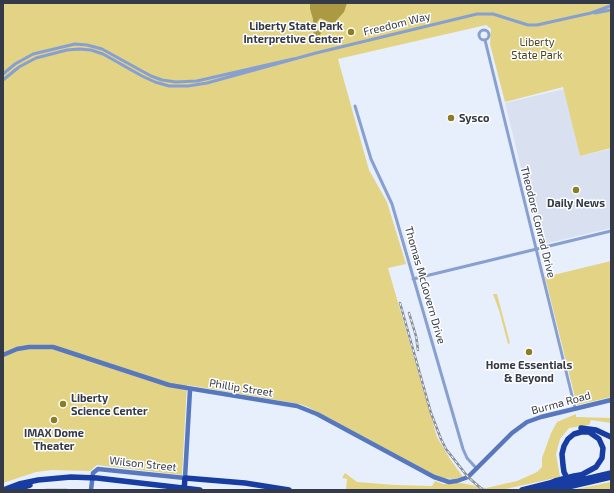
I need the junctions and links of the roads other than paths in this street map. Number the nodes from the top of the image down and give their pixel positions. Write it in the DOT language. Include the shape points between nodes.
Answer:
graph roads {
  1 [pos="610,7"];
  2 [pos="485,40"];
  3 [pos="300,58"];
  4 [pos="130,65"];
  5 [pos="128,68"];
  6 [pos="3,74"];
  7 [pos="3,80"];
  8 [pos="355,106"];
  9 [pos="611,231"];
  10 [pos="536,249"];
  11 [pos="413,279"];
  12 [pos="3,355"];
  13 [pos="190,390"];
  14 [pos="611,400"];
  15 [pos="575,408"];
  16 [pos="611,437"];
  17 [pos="477,469"];
  18 [pos="611,473"];
  19 [pos="611,477"];
  20 [pos="185,478"];
  21 [pos="466,478"];
  22 [pos="576,481"];
  23 [pos="557,486"];
  24 [pos="3,490"];
  25 [pos="13,490"];
  26 [pos="91,490"];
  27 [pos="167,490"];
  28 [pos="184,490"];
  29 [pos="200,490"];
  30 [pos="288,490"];
  31 [pos="523,490"];
  32 [pos="538,490"];
  33 [pos="568,490"];
  34 [pos="571,490"];
  1 -- 3 [label="street, Freedom Way" via="535,25 496,14 480,13"];
  2 -- 10 [label="street, Theodore Conrad Drive"];
  3 -- 4 [label="street, Freedom Way" via="185,82 158,79"];
  3 -- 5 [label="street, Freedom Way" via="188,86 160,84"];
  4 -- 5 [label="street"];
  4 -- 6 [label="street, Freedom Way" via="102,49 75,44 33,54"];
  5 -- 7 [label="street, Freedom Way" via="99,52 71,49 32,60"];
  8 -- 11 [label="street, Thomas McGovern Drive" via="371,160 392,204"];
  9 -- 10 [label="street"];
  10 -- 11 [label="street"];
  10 -- 15 [label="street, Theodore Conrad Drive"];
  11 -- 17 [label="street, Thomas McGovern Drive" via="463,449"];
  12 -- 13 [label="street, Phillip Street" via="29,347 52,347"];
  13 -- 20 [label="street"];
  13 -- 21 [label="street, Phillip Street" via="304,408 438,479 449,482"];
  14 -- 15 [label="street, Burma Road"];
  15 -- 17 [label="street, Burma Road" via="524,424"];
  16 -- 33 [label="highway" via="584,428 572,430 565,437 560,447 559,460"];
  17 -- 21 [label="street, Burma Road"];
  18 -- 22 [label="highway"];
  19 -- 22 [label="highway"];
  20 -- 26 [label="street, Wilson Street" via="98,469 93,473"];
  20 -- 28 [label="highway"];
  20 -- 30 [label="highway"];
  22 -- 23 [label="highway"];
  22 -- 23 [label="highway"];
  22 -- 34 [label="highway" via="598,465 602,458 601,443 597,436 589,432 574,434 564,446 564,468"];
  23 -- 31 [label="highway"];
  23 -- 32 [label="highway"];
  24 -- 29 [label="highway" via="38,480 71,477"];
  25 -- 27 [label="highway" via="67,480"];
}
